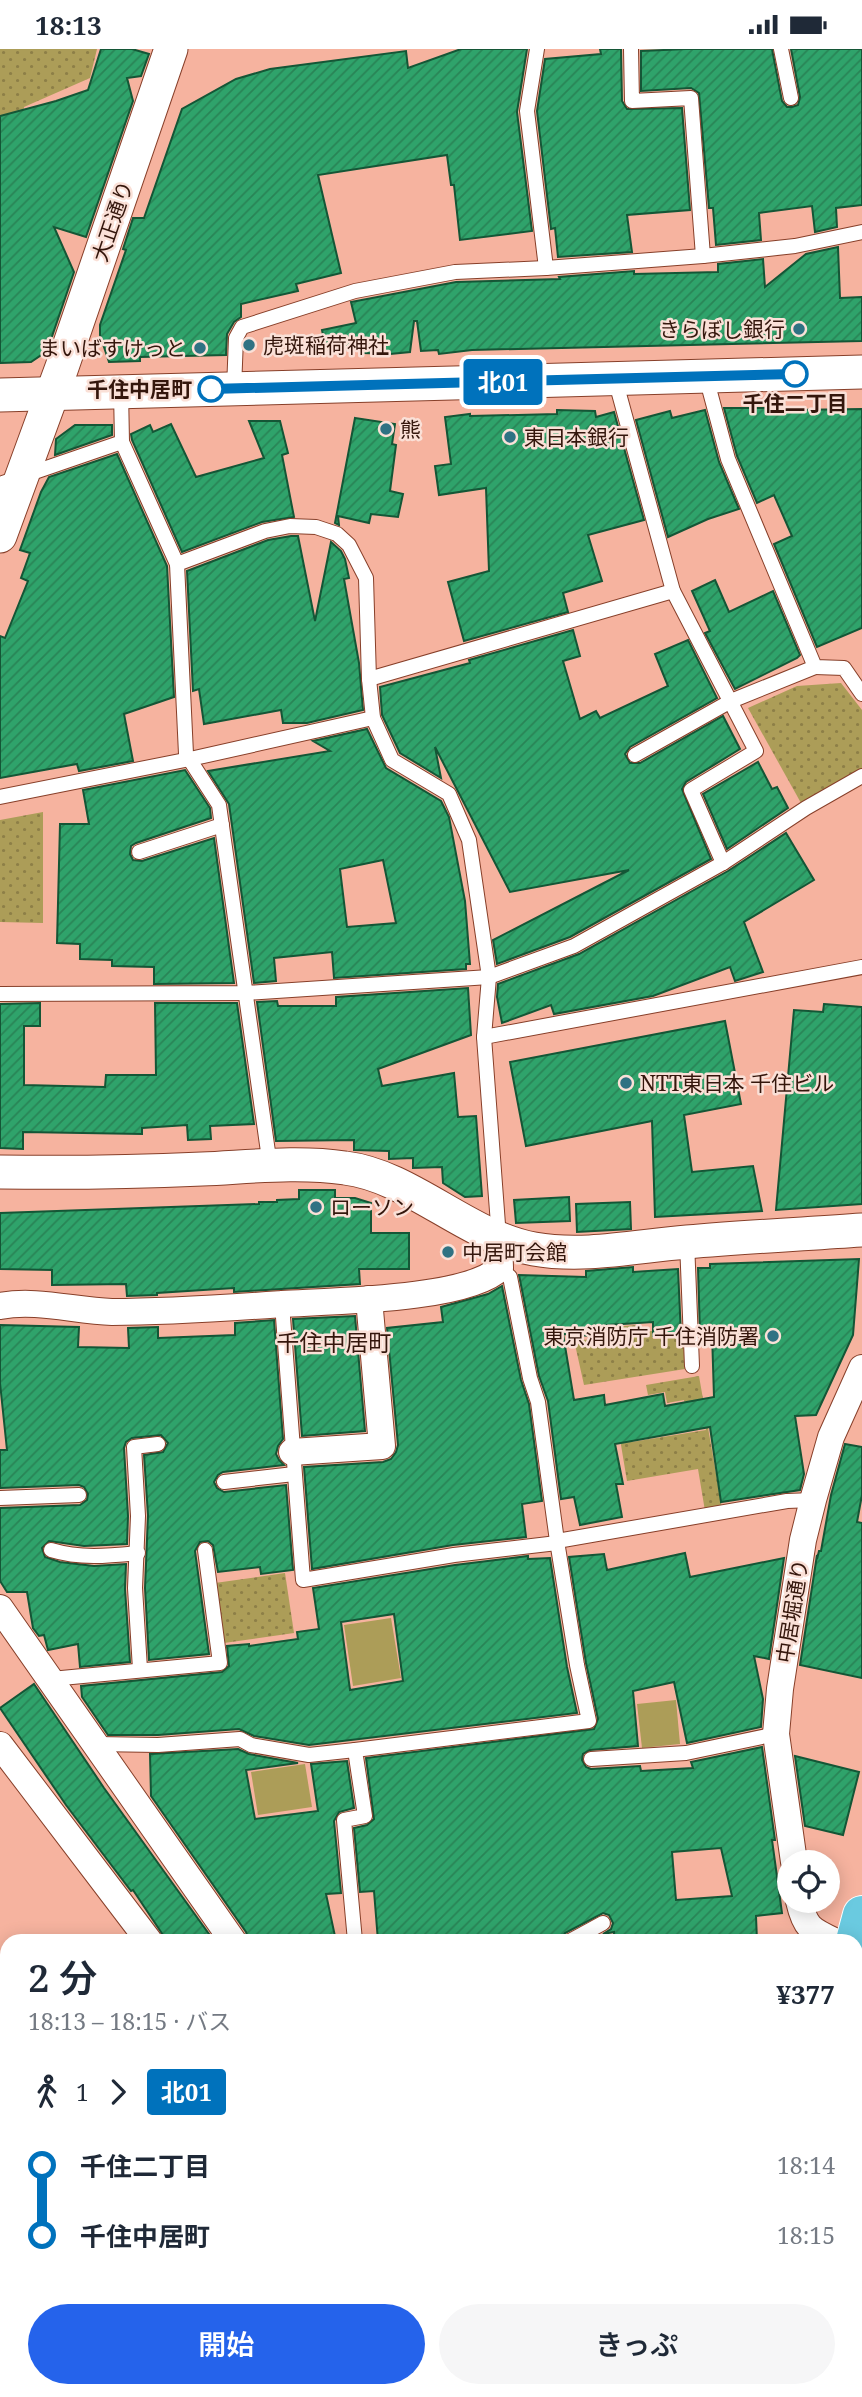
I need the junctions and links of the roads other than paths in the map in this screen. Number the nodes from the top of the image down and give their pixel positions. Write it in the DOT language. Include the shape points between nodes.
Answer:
graph roads {
  1 [pos="172,49"];
  2 [pos="537,49"];
  3 [pos="631,49"];
  4 [pos="781,49"];
  5 [pos="791,98"];
  6 [pos="862,232"];
  7 [pos="703,256"];
  8 [pos="546,268"];
  9 [pos="862,372"];
  10 [pos="706,377"];
  11 [pos="615,379"];
  12 [pos="233,389"];
  13 [pos="121,391"];
  14 [pos="52,393"];
  15 [pos="0,395"];
  16 [pos="122,442"];
  17 [pos="11,480"];
  18 [pos="0,536"];
  19 [pos="177,564"];
  20 [pos="673,591"];
  21 [pos="815,667"];
  22 [pos="369,680"];
  23 [pos="862,694"];
  24 [pos="731,701"];
  25 [pos="373,718"];
  26 [pos="635,755"];
  27 [pos="190,759"];
  28 [pos="862,776"];
  29 [pos="0,797"];
  30 [pos="222,825"];
  31 [pos="138,852"];
  32 [pos="723,863"];
  33 [pos="862,967"];
  34 [pos="489,977"];
  35 [pos="246,993"];
  36 [pos="0,994"];
  37 [pos="484,1037"];
  38 [pos="270,1166"];
  39 [pos="0,1172"];
  40 [pos="862,1230"];
  41 [pos="687,1242"];
  42 [pos="500,1253"];
  43 [pos="369,1299"];
  44 [pos="282,1304"];
  45 [pos="0,1306"];
  46 [pos="692,1366"];
  47 [pos="862,1368"];
  48 [pos="158,1444"];
  49 [pos="293,1463"];
  50 [pos="224,1482"];
  51 [pos="79,1495"];
  52 [pos="0,1498"];
  53 [pos="813,1500"];
  54 [pos="557,1542"];
  55 [pos="51,1550"];
  56 [pos="205,1550"];
  57 [pos="138,1553"];
  58 [pos="0,1608"];
  59 [pos="141,1669"];
  60 [pos="51,1679"];
  61 [pos="776,1734"];
  62 [pos="95,1744"];
  63 [pos="0,1745"];
  64 [pos="355,1750"];
  65 [pos="592,1759"];
  66 [pos="792,1850"];
  67 [pos="801,1913"];
  68 [pos="862,1915"];
  69 [pos="603,1923"];
  70 [pos="141,1934"];
  71 [pos="228,1934"];
  72 [pos="354,1934"];
  73 [pos="583,1934"];
  74 [pos="818,1934"];
  75 [pos="857,1934"];
  1 -- 14 [label="street, 大正通り"];
  2 -- 8 [label="lane" via="527,111"];
  3 -- 7 [label="lane" via="632,101 691,98"];
  4 -- 5 [label="lane"];
  6 -- 7 [label="lane" via="795,246"];
  7 -- 8 [label="lane"];
  8 -- 12 [label="lane" via="455,272 355,291 242,327 236,338"];
  9 -- 10 [label="street"];
  10 -- 11 [label="street"];
  10 -- 21 [label="lane" via="728,459"];
  11 -- 12 [label="street"];
  11 -- 20 [label="lane"];
  12 -- 13 [label="street"];
  13 -- 14 [label="street"];
  13 -- 16 [label="lane"];
  14 -- 15 [label="street"];
  14 -- 17 [label="street, 大正通り"];
  16 -- 17 [label="lane"];
  16 -- 19 [label="lane"];
  17 -- 18 [label="street, 大正通り"];
  19 -- 22 [label="lane" via="290,526 337,534 349,545 366,578"];
  19 -- 27 [label="lane" via="186,754"];
  20 -- 22 [label="lane"];
  20 -- 24 [label="lane"];
  21 -- 23 [label="lane" via="844,668"];
  21 -- 24 [label="lane"];
  22 -- 25 [label="lane"];
  24 -- 26 [label="lane"];
  24 -- 32 [label="lane" via="756,751 691,790"];
  25 -- 27 [label="lane"];
  25 -- 34 [label="lane" via="392,760 449,794 469,840"];
  27 -- 29 [label="lane"];
  27 -- 30 [label="lane" via="219,805"];
  28 -- 32 [label="lane"];
  30 -- 31 [label="lane"];
  30 -- 35 [label="lane"];
  32 -- 34 [label="lane" via="574,946"];
  33 -- 37 [label="lane"];
  34 -- 35 [label="lane"];
  34 -- 37 [label="lane"];
  35 -- 36 [label="lane"];
  35 -- 38 [label="lane"];
  37 -- 42 [label="lane"];
  38 -- 39 [label="street"];
  38 -- 42 [label="street" via="347,1168 376,1176 431,1202"];
  40 -- 41 [label="street"];
  41 -- 42 [label="street" via="573,1253 533,1249"];
  41 -- 46 [label="lane"];
  42 -- 43 [label="street" via="492,1277 413,1296"];
  42 -- 54 [label="lane" via="510,1277 538,1402"];
  43 -- 44 [label="street"];
  43 -- 49 [label="street" via="382,1446"];
  44 -- 45 [label="street" via="182,1311"];
  44 -- 49 [label="lane"];
  47 -- 53 [label="street, 中居堀通り" via="831,1437"];
  48 -- 57 [label="lane" via="134,1447"];
  49 -- 50 [label="lane"];
  49 -- 54 [label="lane" via="303,1580"];
  51 -- 52 [label="lane"];
  53 -- 54 [label="lane"];
  53 -- 61 [label="street, 中居堀通り" via="803,1540"];
  54 -- 64 [label="lane" via="589,1721"];
  55 -- 57 [label="lane" via="93,1557"];
  56 -- 59 [label="lane" via="219,1663"];
  57 -- 59 [label="lane" via="135,1588"];
  58 -- 60 [label="street"];
  59 -- 60 [label="lane"];
  60 -- 62 [label="street"];
  61 -- 65 [label="lane" via="687,1753"];
  61 -- 66 [label="street, 中居堀通り"];
  62 -- 64 [label="lane" via="240,1739 309,1755"];
  62 -- 71 [label="street"];
  63 -- 70 [label="street"];
  64 -- 72 [label="lane" via="365,1816 344,1820"];
  67 -- 74 [label="street" via="811,1931"];
  68 -- 75 [label="highway"];
  69 -- 73 [label="lane"];
}
